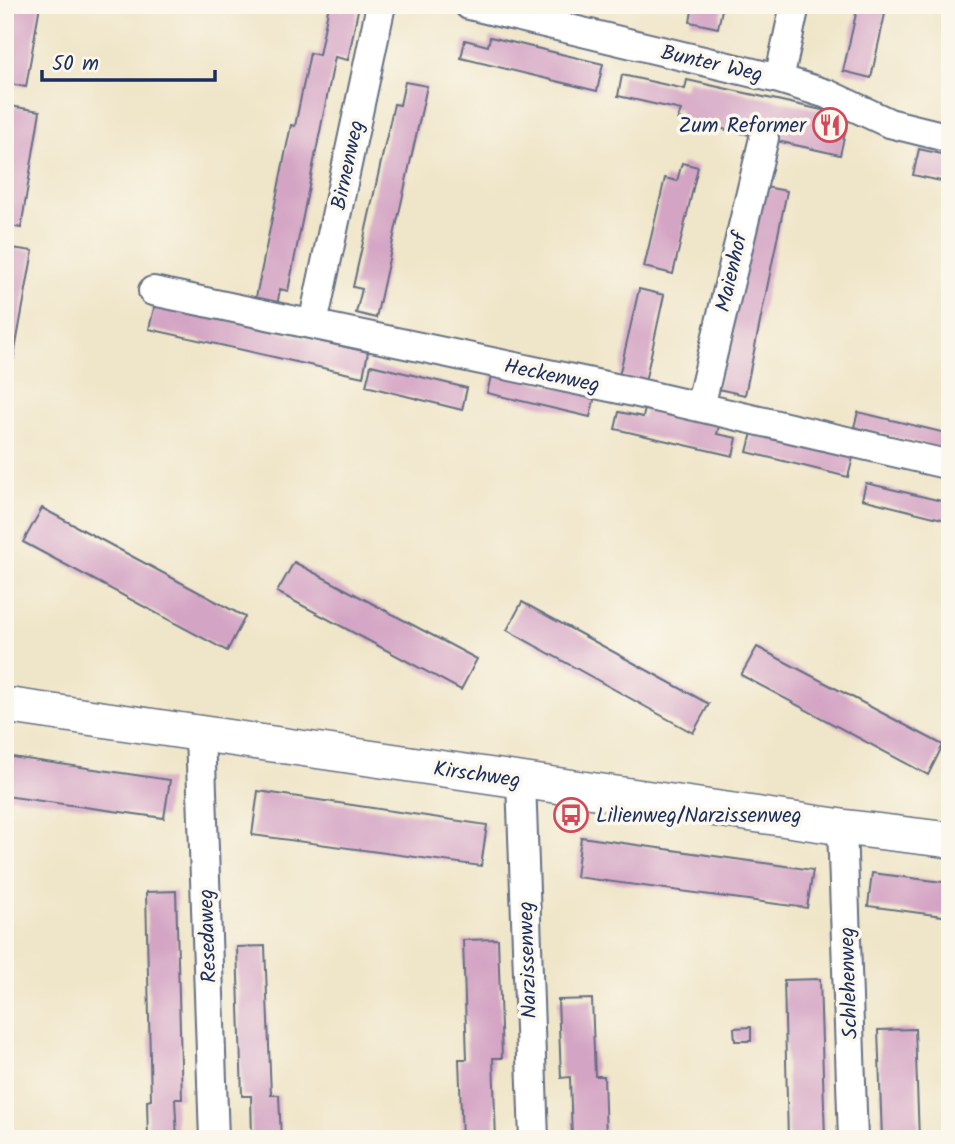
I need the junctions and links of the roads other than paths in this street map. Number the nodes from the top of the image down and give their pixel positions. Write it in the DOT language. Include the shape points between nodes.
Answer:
graph roads {
  1 [pos="381,5"];
  2 [pos="469,5"];
  3 [pos="795,5"];
  4 [pos="779,79"];
  5 [pos="764,138"];
  6 [pos="950,138"];
  7 [pos="153,291"];
  8 [pos="313,324"];
  9 [pos="700,407"];
  10 [pos="950,465"];
  11 [pos="5,705"];
  12 [pos="200,734"];
  13 [pos="521,781"];
  14 [pos="842,827"];
  15 [pos="950,840"];
  16 [pos="214,1139"];
  17 [pos="534,1139"];
  18 [pos="853,1139"];
  1 -- 8 [label="street, Birnenweg"];
  2 -- 4 [label="street, Bunter Weg"];
  3 -- 4 [label="street"];
  4 -- 6 [label="street, Bunter Weg" via="835,97 889,123"];
  5 -- 9 [label="street, Maienhof"];
  7 -- 8 [label="street, Heckenweg"];
  8 -- 9 [label="street, Heckenweg"];
  9 -- 10 [label="street, Heckenweg"];
  11 -- 12 [label="main road, Kirschweg"];
  12 -- 13 [label="main road, Kirschweg"];
  12 -- 16 [label="street, Resedaweg"];
  13 -- 14 [label="main road, Kirschweg"];
  13 -- 17 [label="street, Narzissenweg"];
  14 -- 15 [label="main road, Kirschweg"];
  14 -- 18 [label="street, Schlehenweg"];
}
